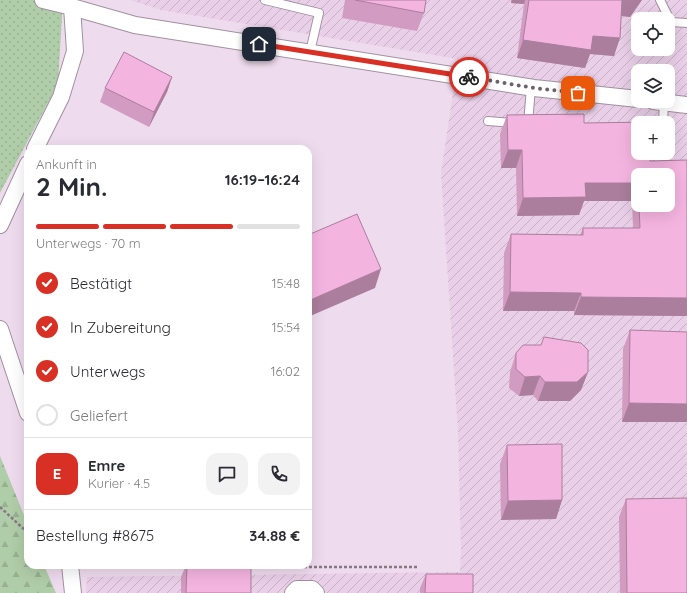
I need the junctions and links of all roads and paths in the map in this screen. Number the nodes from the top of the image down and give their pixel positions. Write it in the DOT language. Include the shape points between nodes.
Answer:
graph roads {
  1 [pos="43,0"];
  2 [pos="265,0"];
  3 [pos="660,0"];
  4 [pos="72,3"];
  5 [pos="687,23"];
  6 [pos="310,52"];
  7 [pos="531,87"];
  8 [pos="631,98"];
  9 [pos="675,104"];
  10 [pos="687,105"];
  11 [pos="488,121"];
  12 [pos="37,145"];
  13 [pos="24,173"];
  14 [pos="0,225"];
  15 [pos="0,329"];
  16 [pos="24,401"];
  17 [pos="0,507"];
  18 [pos="24,529"];
  19 [pos="312,567"];
  20 [pos="418,568"];
  21 [pos="70,569"];
  22 [pos="73,593"];
  23 [pos="293,593"];
  24 [pos="316,593"];
  1 -- 4 [label="street"];
  2 -- 6 [label="lane" via="319,13"];
  3 -- 5 [label="lane" via="671,22"];
  4 -- 6 [label="street" via="136,25"];
  4 -- 12 [label="street" via="75,51 61,97"];
  6 -- 7 [label="street"];
  7 -- 8 [label="street"];
  7 -- 11 [label="lane" via="531,124"];
  9 -- 10 [label="street"];
  13 -- 14 [label="street"];
  15 -- 16 [label="street"];
  17 -- 18 [label="path"];
  19 -- 20 [label="path"];
  21 -- 22 [label="street"];
  23 -- 24 [label="street" via="297,589 312,589"];
}
